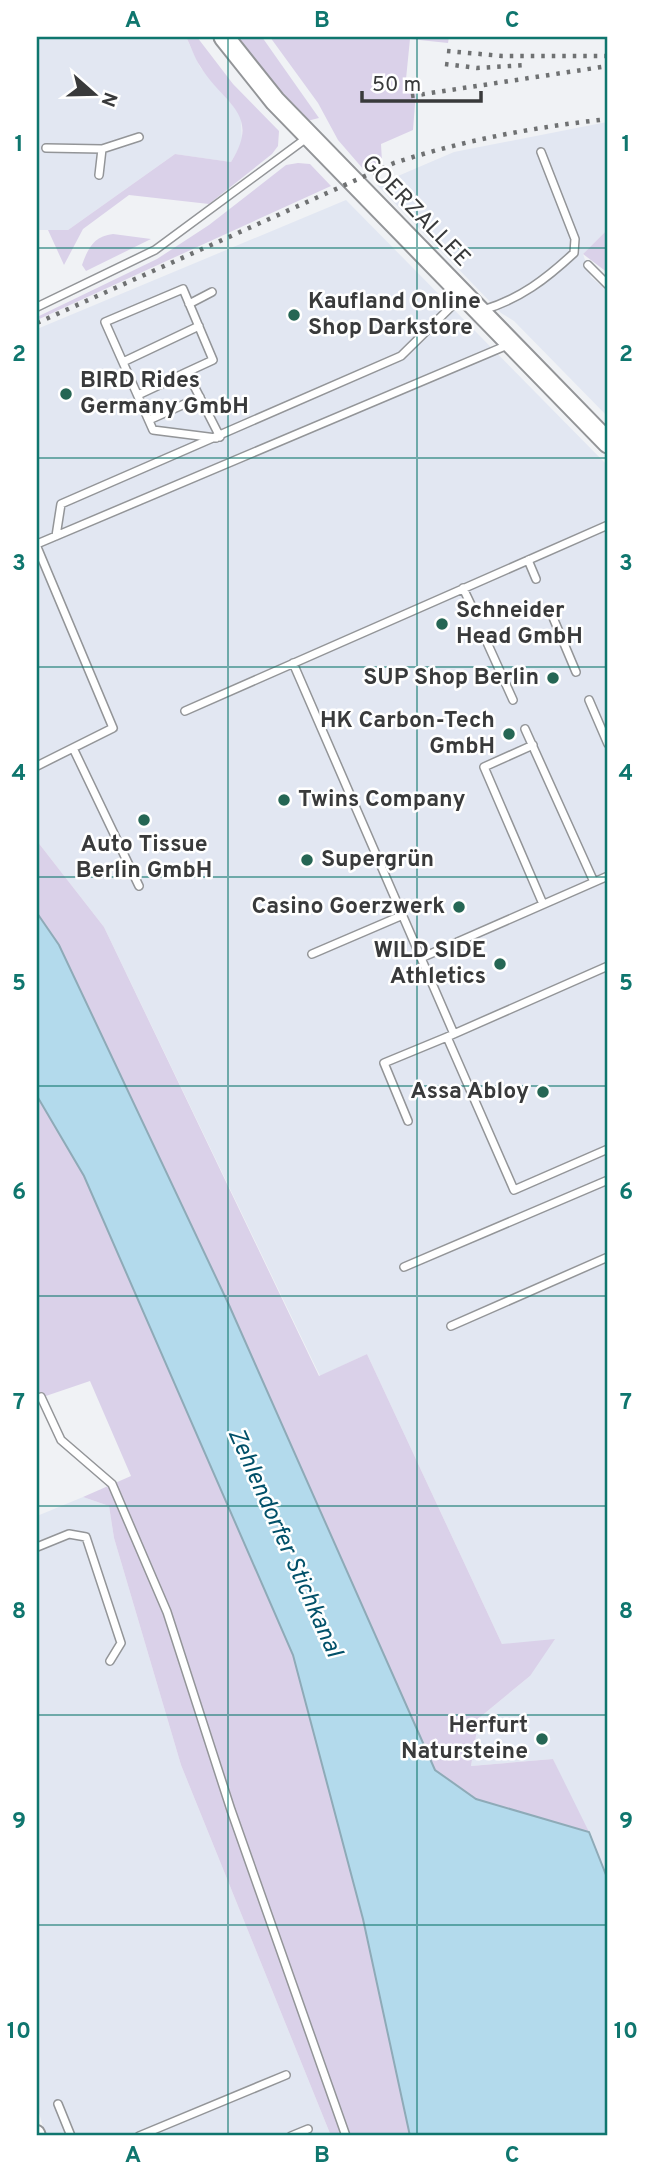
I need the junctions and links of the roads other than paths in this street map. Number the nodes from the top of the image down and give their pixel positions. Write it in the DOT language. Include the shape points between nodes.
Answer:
graph roads {
  1 [pos="225,37"];
  2 [pos="139,137"];
  3 [pos="309,137"];
  4 [pos="46,148"];
  5 [pos="102,149"];
  6 [pos="541,152"];
  7 [pos="99,175"];
  8 [pos="588,265"];
  9 [pos="608,285"];
  10 [pos="212,292"];
  11 [pos="462,295"];
  12 [pos="189,304"];
  13 [pos="37,307"];
  14 [pos="479,312"];
  15 [pos="199,326"];
  16 [pos="510,344"];
  17 [pos="123,362"];
  18 [pos="187,372"];
  19 [pos="138,395"];
  20 [pos="200,397"];
  21 [pos="149,420"];
  22 [pos="218,437"];
  23 [pos="608,443"];
  24 [pos="606,526"];
  25 [pos="56,536"];
  26 [pos="608,536"];
  27 [pos="37,546"];
  28 [pos="527,560"];
  29 [pos="536,579"];
  30 [pos="463,589"];
  31 [pos="472,607"];
  32 [pos="549,608"];
  33 [pos="485,638"];
  34 [pos="293,663"];
  35 [pos="576,672"];
  36 [pos="513,700"];
  37 [pos="589,701"];
  38 [pos="185,711"];
  39 [pos="526,729"];
  40 [pos="608,744"];
  41 [pos="533,745"];
  42 [pos="73,748"];
  43 [pos="37,766"];
  44 [pos="606,877"];
  45 [pos="594,882"];
  46 [pos="139,886"];
  47 [pos="608,888"];
  48 [pos="544,904"];
  49 [pos="403,915"];
  50 [pos="312,954"];
  51 [pos="421,958"];
  52 [pos="608,966"];
  53 [pos="451,1035"];
  54 [pos="408,1121"];
  55 [pos="608,1149"];
  56 [pos="608,1180"];
  57 [pos="608,1257"];
  58 [pos="404,1267"];
  59 [pos="451,1326"];
  60 [pos="41,1397"];
  61 [pos="37,1547"];
  62 [pos="110,1661"];
  63 [pos="286,2075"];
  64 [pos="58,2104"];
  65 [pos="308,2129"];
  66 [pos="71,2136"];
  67 [pos="139,2136"];
  68 [pos="291,2136"];
  69 [pos="346,2136"];
  1 -- 3 [label="main road, GOERZALLEE" via="257,82"];
  2 -- 5 [label="lane"];
  3 -- 11 [label="main road, GOERZALLEE"];
  3 -- 13 [label="lane" via="156,250"];
  4 -- 5 [label="lane"];
  5 -- 7 [label="lane"];
  6 -- 14 [label="lane" via="575,239 574,253 541,283"];
  8 -- 9 [label="lane"];
  10 -- 12 [label="lane"];
  11 -- 14 [label="main road, GOERZALLEE"];
  11 -- 22 [label="lane" via="401,356"];
  12 -- 15 [label="lane"];
  12 -- 17 [label="lane" via="183,289 105,322"];
  14 -- 16 [label="main road, GOERZALLEE"];
  15 -- 17 [label="lane"];
  15 -- 18 [label="lane" via="213,360"];
  16 -- 23 [label="main road, GOERZALLEE"];
  16 -- 25 [label="lane"];
  17 -- 19 [label="lane"];
  18 -- 19 [label="lane"];
  18 -- 20 [label="lane"];
  19 -- 21 [label="lane"];
  20 -- 21 [label="lane"];
  20 -- 22 [label="lane"];
  21 -- 22 [label="lane" via="153,429"];
  22 -- 25 [label="lane" via="61,504"];
  24 -- 26 [label="lane"];
  24 -- 28 [label="lane"];
  25 -- 27 [label="lane"];
  27 -- 42 [label="lane" via="113,728"];
  28 -- 29 [label="lane"];
  28 -- 30 [label="lane"];
  30 -- 31 [label="lane"];
  30 -- 34 [label="lane"];
  32 -- 35 [label="lane"];
  33 -- 36 [label="lane"];
  34 -- 38 [label="lane"];
  34 -- 49 [label="lane"];
  37 -- 40 [label="lane"];
  39 -- 41 [label="lane"];
  41 -- 45 [label="lane"];
  41 -- 48 [label="lane" via="484,767"];
  42 -- 43 [label="lane"];
  42 -- 46 [label="lane"];
  44 -- 45 [label="lane"];
  44 -- 47 [label="lane"];
  45 -- 48 [label="lane"];
  48 -- 51 [label="lane"];
  49 -- 50 [label="lane"];
  49 -- 51 [label="lane"];
  51 -- 53 [label="lane"];
  52 -- 53 [label="lane"];
  53 -- 54 [label="lane" via="384,1063"];
  53 -- 55 [label="lane" via="514,1191"];
  56 -- 58 [label="lane"];
  57 -- 59 [label="lane"];
  60 -- 69 [label="lane" via="61,1440 112,1484 167,1612"];
  61 -- 62 [label="lane" via="69,1534 86,1537 121,1643"];
  63 -- 67 [label="lane"];
  64 -- 66 [label="lane"];
  65 -- 68 [label="lane"];
}
